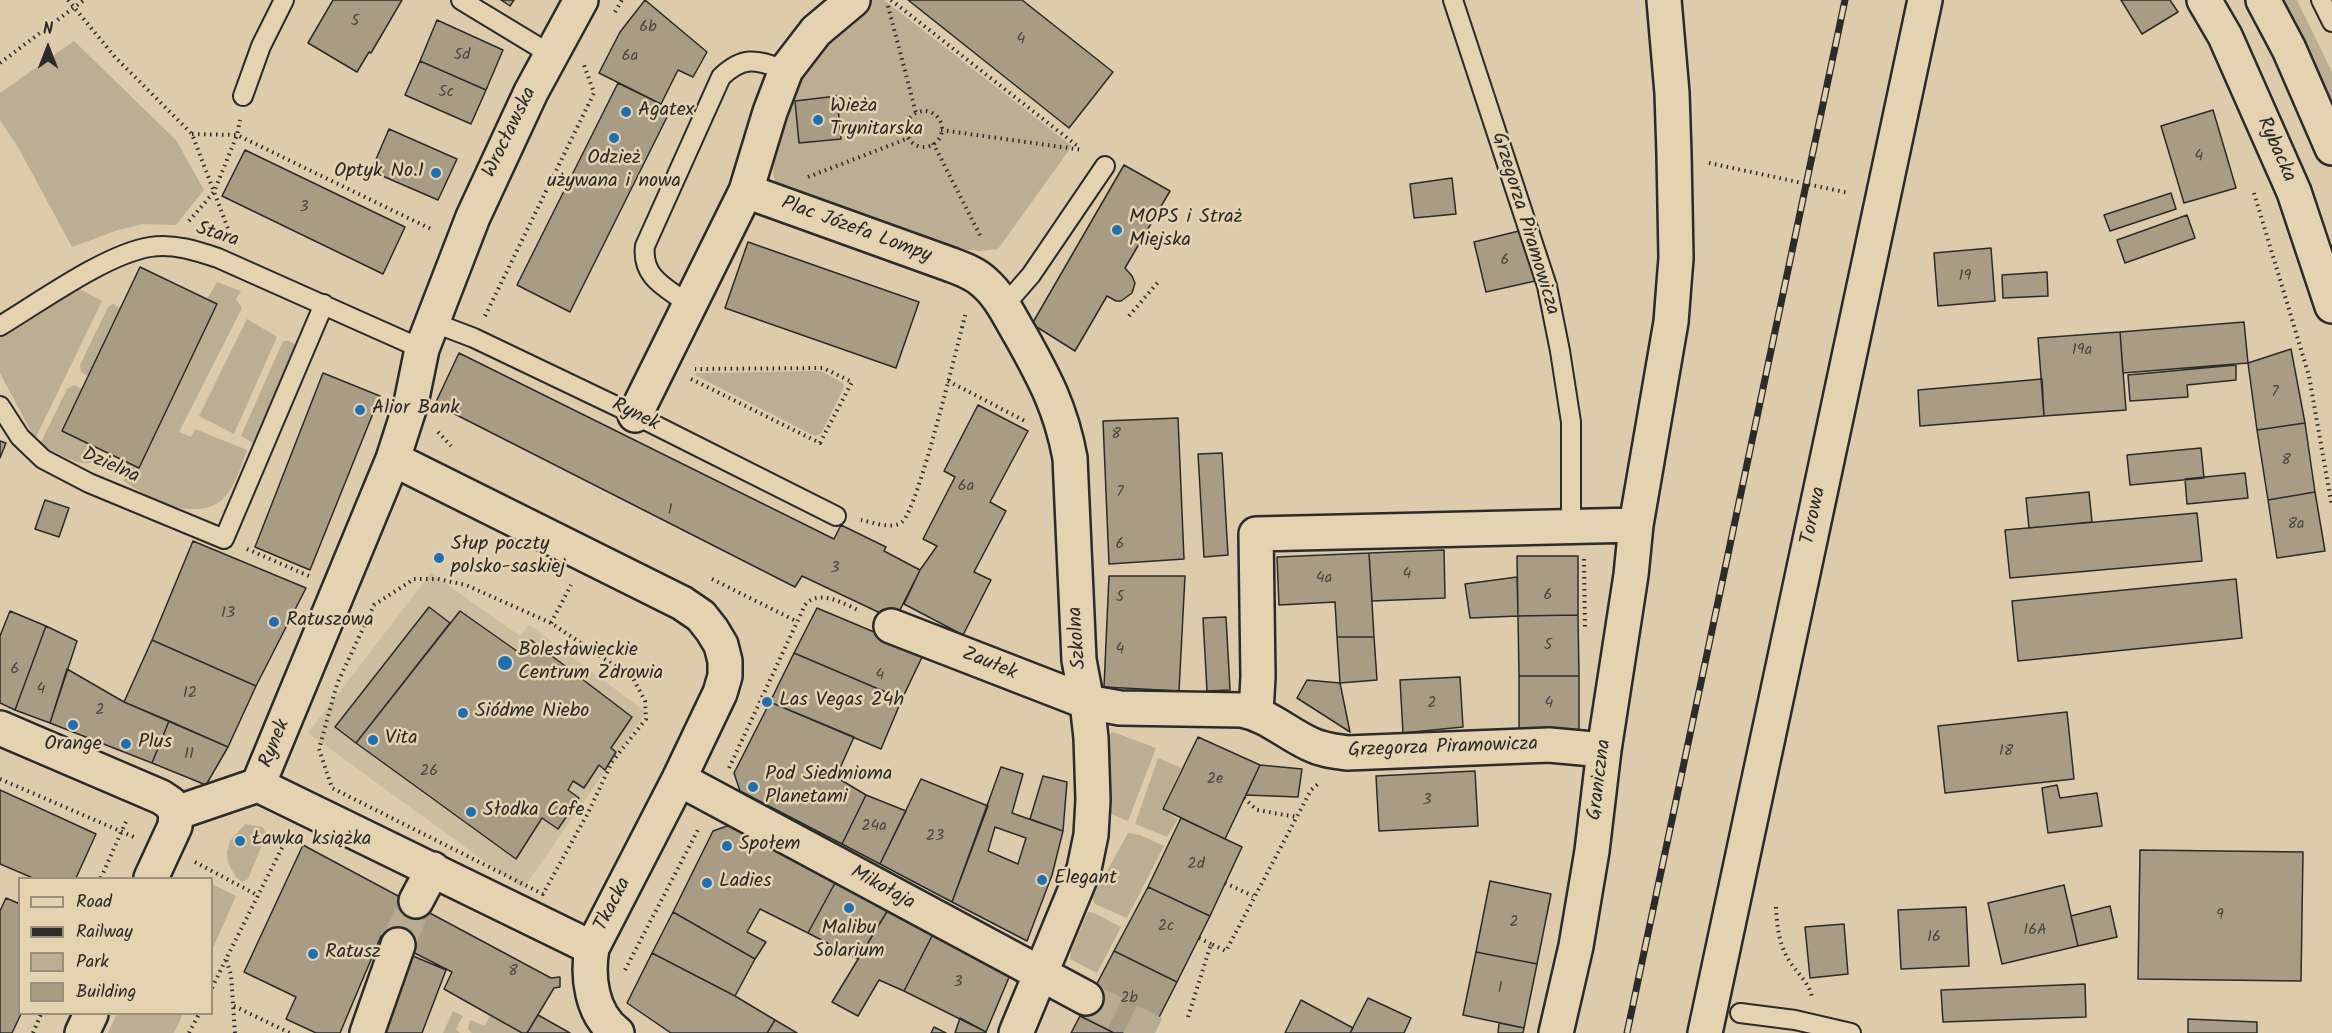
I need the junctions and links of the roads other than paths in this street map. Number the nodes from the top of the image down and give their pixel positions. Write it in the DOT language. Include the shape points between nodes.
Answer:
graph roads {
  1 [pos="284,0"];
  2 [pos="461,0"];
  3 [pos="581,0"];
  4 [pos="853,0"];
  5 [pos="1453,0"];
  6 [pos="1664,0"];
  7 [pos="1925,0"];
  8 [pos="2204,0"];
  9 [pos="2263,0"];
  10 [pos="2321,0"];
  11 [pos="2332,22"];
  12 [pos="550,54"];
  13 [pos="786,70"];
  14 [pos="243,96"];
  15 [pos="2332,148"];
  16 [pos="1105,166"];
  17 [pos="746,191"];
  18 [pos="324,304"];
  19 [pos="690,305"];
  20 [pos="1004,306"];
  21 [pos="2332,306"];
  22 [pos="0,326"];
  23 [pos="427,335"];
  24 [pos="0,406"];
  25 [pos="635,415"];
  26 [pos="393,459"];
  27 [pos="836,516"];
  28 [pos="1571,525"];
  29 [pos="1636,525"];
  30 [pos="891,626"];
  31 [pos="1087,702"];
  32 [pos="1256,713"];
  33 [pos="0,728"];
  34 [pos="1604,750"];
  35 [pos="679,778"];
  36 [pos="258,786"];
  37 [pos="176,813"];
  38 [pos="433,869"];
  39 [pos="152,877"];
  40 [pos="416,901"];
  41 [pos="398,945"];
  42 [pos="592,948"];
  43 [pos="1040,975"];
  44 [pos="1086,998"];
  45 [pos="1740,1013"];
  46 [pos="91,1015"];
  47 [pos="82,1033"];
  48 [pos="367,1033"];
  49 [pos="616,1033"];
  50 [pos="1016,1033"];
  51 [pos="1556,1033"];
  52 [pos="1706,1033"];
  53 [pos="1851,1033"];
  1 -- 14 [label="lane" via="261,46"];
  2 -- 12 [label="lane"];
  3 -- 12 [label="street, Wrocławska"];
  4 -- 13 [label="street" via="816,31"];
  5 -- 28 [label="lane, Grzegorza Piramowicza" via="1547,286 1571,422"];
  6 -- 29 [label="street, Graniczna" via="1672,93 1676,258 1669,332"];
  7 -- 52 [label="street, Torowa"];
  8 -- 21 [label="street, Rybacka" via="2225,36 2294,192"];
  9 -- 15 [label="street"];
  10 -- 11 [label="lane"];
  12 -- 23 [label="street, Wrocławska" via="493,170"];
  13 -- 17 [label="street"];
  13 -- 19 [label="lane" via="749,60 721,77 645,246 650,274"];
  16 -- 20 [label="lane" via="1031,275"];
  17 -- 19 [label="street"];
  17 -- 20 [label="street, Plac Józefa Lompy" via="977,276"];
  18 -- 22 [label="lane, Stara" via="218,258 182,248 151,247 114,259"];
  18 -- 23 [label="lane, Stara"];
  18 -- 24 [label="lane, Dzielna" via="224,539 89,483 43,459 20,437"];
  19 -- 25 [label="street"];
  20 -- 31 [label="street, Szkolna" via="1048,383 1065,430 1070,458 1079,660"];
  23 -- 25 [label="lane, Rynek" via="474,338"];
  23 -- 26 [label="street, Rynek"];
  25 -- 27 [label="lane, Rynek"];
  26 -- 35 [label="street, Tkacka" via="701,616 721,645 725,676"];
  26 -- 36 [label="street, Rynek"];
  28 -- 29 [label="street"];
  28 -- 32 [label="street" via="1256,534"];
  29 -- 34 [label="street, Graniczna"];
  30 -- 31 [label="street, Zaułek"];
  31 -- 32 [label="street, Grzegorza Piramowicza" via="1120,708"];
  31 -- 43 [label="street, Szkolna" via="1093,800 1091,835 1084,869"];
  32 -- 34 [label="street, Grzegorza Piramowicza" via="1310,744 1347,753 1549,745"];
  33 -- 37 [label="street" via="161,797"];
  34 -- 51 [label="street, Graniczna" via="1576,946"];
  35 -- 42 [label="street, Tkacka"];
  35 -- 43 [label="street, Mikołaja"];
  36 -- 37 [label="street"];
  36 -- 38 [label="street, Rynek"];
  37 -- 39 [label="street" via="175,826"];
  38 -- 40 [label="street"];
  38 -- 42 [label="street, Rynek"];
  41 -- 48 [label="street"];
  42 -- 49 [label="street, Tkacka" via="590,986 602,1018"];
  43 -- 44 [label="street, Mikołaja"];
  43 -- 50 [label="street, Szkolna"];
  45 -- 53 [label="lane"];
  46 -- 47 [label="street"];
}
